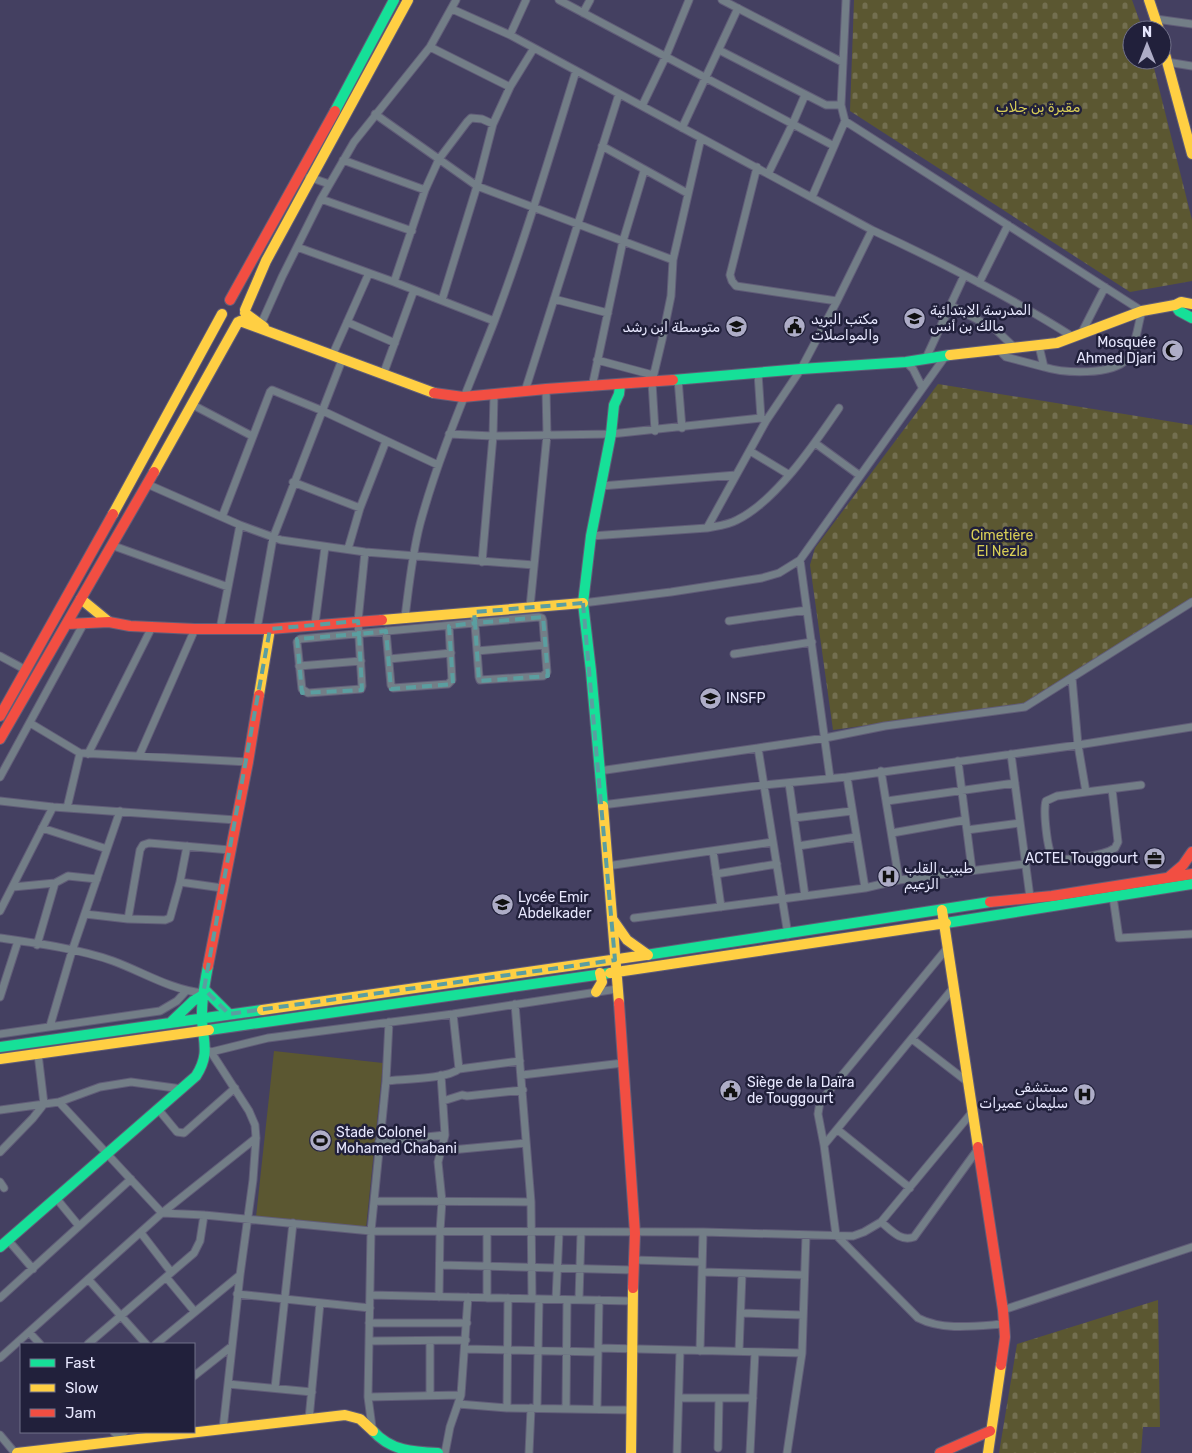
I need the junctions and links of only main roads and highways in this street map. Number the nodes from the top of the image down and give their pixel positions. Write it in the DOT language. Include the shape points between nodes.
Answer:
graph roads {
  1 [pos="394,0"];
  2 [pos="408,0"];
  3 [pos="1149,0"];
  4 [pos="1156,20"];
  5 [pos="1170,70"];
  6 [pos="1192,154"];
  7 [pos="230,300"];
  8 [pos="1191,304"];
  9 [pos="1175,305"];
  10 [pos="222,314"];
  11 [pos="242,316"];
  12 [pos="1192,318"];
  13 [pos="615,386"];
  14 [pos="82,599"];
  15 [pos="583,603"];
  16 [pos="109,622"];
  17 [pos="67,624"];
  18 [pos="270,629"];
  19 [pos="0,716"];
  20 [pos="0,739"];
  21 [pos="1192,852"];
  22 [pos="1192,874"];
  23 [pos="1169,877"];
  24 [pos="1187,885"];
  25 [pos="1192,894"];
  26 [pos="942,910"];
  27 [pos="613,920"];
  28 [pos="943,923"];
  29 [pos="648,955"];
  30 [pos="616,960"];
  31 [pos="616,971"];
  32 [pos="600,973"];
  33 [pos="596,992"];
  34 [pos="203,993"];
  35 [pos="228,1014"];
  36 [pos="202,1018"];
  37 [pos="170,1022"];
  38 [pos="203,1030"];
  39 [pos="0,1047"];
  40 [pos="0,1059"];
  41 [pos="0,1247"];
  42 [pos="990,1430"];
  43 [pos="195,1431"];
  44 [pos="154,1433"];
  45 [pos="120,1435"];
  46 [pos="16,1453"];
  47 [pos="438,1453"];
  48 [pos="631,1453"];
  49 [pos="940,1453"];
  50 [pos="988,1453"];
  1 -- 7 [label="main road"];
  2 -- 11 [label="main road" via="266,262"];
  3 -- 4 [label="main road"];
  5 -- 6 [label="main road"];
  7 -- 10 [label="main road" via="224,304"];
  7 -- 11 [label="main road" via="240,301"];
  8 -- 9 [label="main road" via="1181,302"];
  9 -- 12 [label="main road"];
  9 -- 13 [label="main road" via="1142,311 1057,343 1039,346 947,354 906,362 678,379 653,378"];
  10 -- 11 [label="main road" via="230,323"];
  10 -- 19 [label="main road"];
  11 -- 13 [label="main road" via="337,358 435,392 463,397"];
  11 -- 14 [label="main road"];
  13 -- 15 [label="main road" via="619,394 614,406 591,536"];
  14 -- 16 [label="main road"];
  14 -- 17 [label="main road"];
  15 -- 18 [label="main road"];
  15 -- 27 [label="main road"];
  16 -- 17 [label="main road"];
  16 -- 18 [label="main road" via="195,629"];
  17 -- 20 [label="main road"];
  18 -- 34 [label="main road"];
  21 -- 23 [label="main road" via="1183,866"];
  22 -- 23 [label="main road"];
  23 -- 26 [label="main road"];
  24 -- 25 [label="main road"];
  24 -- 28 [label="main road"];
  26 -- 28 [label="main road"];
  26 -- 29 [label="main road"];
  27 -- 29 [label="main road" via="627,940"];
  27 -- 30 [label="main road"];
  28 -- 31 [label="main road"];
  28 -- 42 [label="main road" via="1003,1310 1003,1350"];
  29 -- 30 [label="main road"];
  30 -- 31 [label="main road"];
  30 -- 35 [label="main road"];
  31 -- 32 [label="main road"];
  31 -- 48 [label="main road" via="635,1233"];
  32 -- 33 [label="main road" via="602,982"];
  32 -- 38 [label="main road" via="444,998"];
  34 -- 35 [label="main road"];
  34 -- 36 [label="main road"];
  34 -- 37 [label="main road"];
  35 -- 36 [label="main road"];
  36 -- 37 [label="main road"];
  36 -- 38 [label="main road"];
  37 -- 39 [label="main road"];
  38 -- 40 [label="main road"];
  38 -- 41 [label="main road" via="209,1051 196,1076"];
  42 -- 49 [label="main road"];
  42 -- 50 [label="main road"];
  43 -- 47 [label="main road" via="345,1415 363,1419 390,1446"];
  44 -- 45 [label="main road"];
  45 -- 46 [label="main road"];
}
